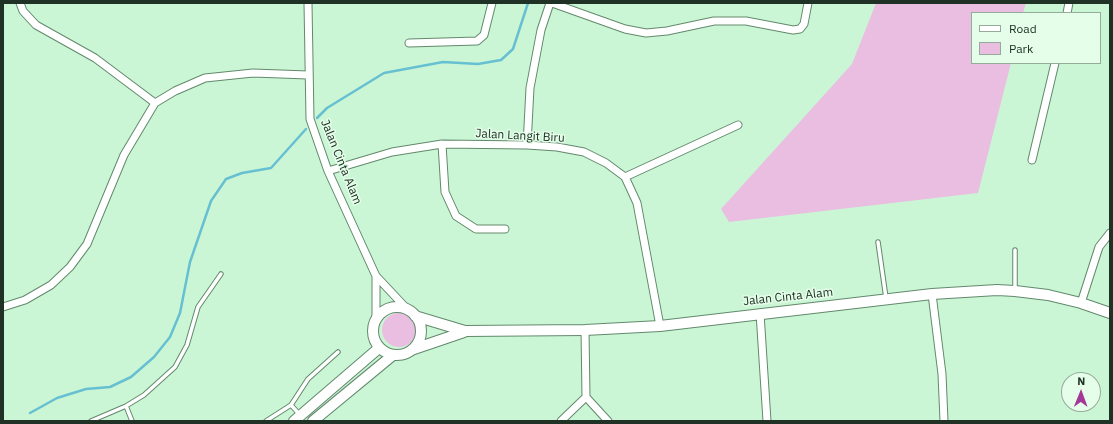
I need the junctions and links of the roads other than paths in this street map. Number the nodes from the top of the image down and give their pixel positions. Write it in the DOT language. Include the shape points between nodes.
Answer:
graph roads {
  1 [pos="20,3"];
  2 [pos="308,3"];
  3 [pos="492,3"];
  4 [pos="551,3"];
  5 [pos="808,3"];
  6 [pos="409,43"];
  7 [pos="1055,64"];
  8 [pos="308,75"];
  9 [pos="155,103"];
  10 [pos="738,125"];
  11 [pos="442,144"];
  12 [pos="527,145"];
  13 [pos="1032,160"];
  14 [pos="328,171"];
  15 [pos="625,177"];
  16 [pos="505,229"];
  17 [pos="1110,233"];
  18 [pos="878,242"];
  19 [pos="1015,250"];
  20 [pos="221,274"];
  21 [pos="376,276"];
  22 [pos="1015,291"];
  23 [pos="932,294"];
  24 [pos="886,299"];
  25 [pos="1082,303"];
  26 [pos="3,307"];
  27 [pos="407,309"];
  28 [pos="760,312"];
  29 [pos="1110,313"];
  30 [pos="415,316"];
  31 [pos="376,319"];
  32 [pos="660,326"];
  33 [pos="585,330"];
  34 [pos="466,332"];
  35 [pos="379,348"];
  36 [pos="414,349"];
  37 [pos="338,352"];
  38 [pos="393,355"];
  39 [pos="586,397"];
  40 [pos="291,405"];
  41 [pos="126,406"];
  42 [pos="297,418"];
  43 [pos="91,421"];
  44 [pos="132,421"];
  45 [pos="266,421"];
  46 [pos="313,421"];
  47 [pos="561,421"];
  48 [pos="608,421"];
  49 [pos="767,421"];
  50 [pos="944,421"];
  1 -- 9 [label="street" via="23,12 36,25 95,58"];
  2 -- 8 [label="street, Jalan Cinta Alam"];
  3 -- 6 [label="street" via="484,35 477,41"];
  4 -- 5 [label="street" via="625,29 646,33 714,21 746,21 793,30 800,29 804,24"];
  4 -- 12 [label="street" via="541,30 530,88"];
  7 -- 13 [label="street"];
  8 -- 9 [label="street" via="253,73 205,78"];
  8 -- 14 [label="street, Jalan Cinta Alam" via="310,119"];
  9 -- 26 [label="street" via="124,155 87,244 70,267 51,285 25,300"];
  10 -- 15 [label="street"];
  11 -- 12 [label="street, Jalan Langit Biru"];
  11 -- 14 [label="street, Jalan Langit Biru" via="392,152"];
  11 -- 16 [label="street" via="445,192 456,216 476,229"];
  12 -- 15 [label="street, Jalan Langit Biru" via="584,152 606,162"];
  14 -- 21 [label="street, Jalan Cinta Alam"];
  15 -- 32 [label="street, Jalan Langit Biru" via="639,211"];
  17 -- 25 [label="street" via="1099,247"];
  18 -- 24 [label="lane"];
  19 -- 22 [label="lane"];
  20 -- 41 [label="lane" via="198,307 187,345 175,367"];
  21 -- 27 [label="street, Jalan Cinta Alam"];
  21 -- 31 [label="street, Jalan Cinta Alam"];
  22 -- 23 [label="street, Jalan Cinta Alam"];
  22 -- 25 [label="street, Jalan Cinta Alam"];
  23 -- 24 [label="street, Jalan Cinta Alam"];
  23 -- 50 [label="street" via="942,374"];
  24 -- 28 [label="street, Jalan Cinta Alam"];
  25 -- 29 [label="street, Jalan Cinta Alam"];
  27 -- 30 [label="street"];
  27 -- 31 [label="street" via="387,309"];
  28 -- 32 [label="street, Jalan Cinta Alam"];
  28 -- 49 [label="street"];
  30 -- 34 [label="street, Jalan Cinta Alam"];
  30 -- 36 [label="street" via="421,326 421,333"];
  31 -- 35 [label="street" via="373,334"];
  32 -- 33 [label="street, Jalan Cinta Alam"];
  33 -- 34 [label="street, Jalan Cinta Alam"];
  33 -- 39 [label="street"];
  34 -- 36 [label="street, Jalan Cinta Alam"];
  35 -- 38 [label="street"];
  35 -- 42 [label="street"];
  36 -- 38 [label="street" via="404,354"];
  37 -- 40 [label="lane" via="308,379"];
  38 -- 46 [label="street"];
  39 -- 47 [label="street"];
  39 -- 48 [label="street"];
  40 -- 42 [label="lane"];
  40 -- 45 [label="lane"];
  41 -- 43 [label="lane"];
  41 -- 44 [label="lane"];
}
